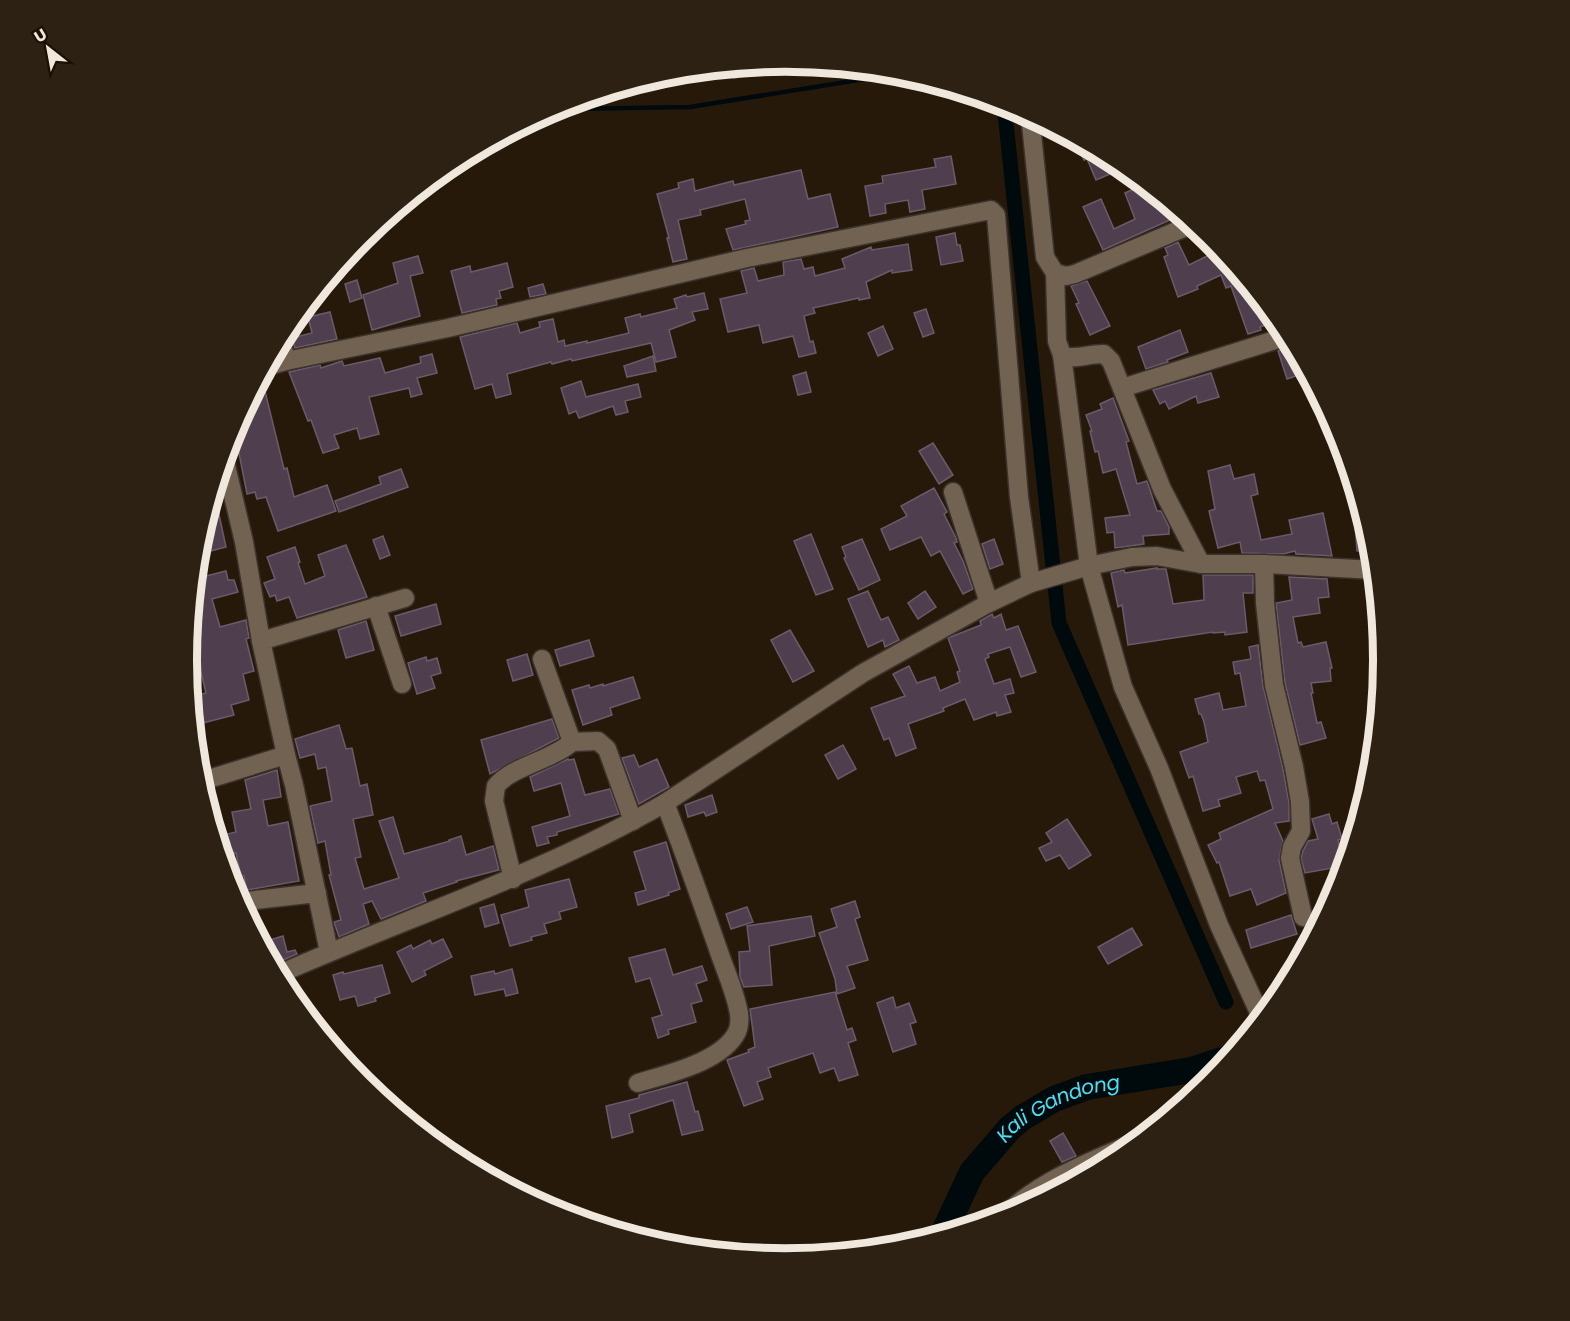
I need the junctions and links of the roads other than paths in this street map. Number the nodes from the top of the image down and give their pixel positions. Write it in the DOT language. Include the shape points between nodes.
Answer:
graph roads {
  1 [pos="1031,127"];
  2 [pos="1184,228"];
  3 [pos="1054,273"];
  4 [pos="1277,339"];
  5 [pos="284,352"];
  6 [pos="1062,355"];
  7 [pos="286,361"];
  8 [pos="277,363"];
  9 [pos="1122,388"];
  10 [pos="228,472"];
  11 [pos="953,492"];
  12 [pos="1200,564"];
  13 [pos="1264,564"];
  14 [pos="1082,568"];
  15 [pos="1366,569"];
  16 [pos="1037,581"];
  17 [pos="405,598"];
  18 [pos="989,603"];
  19 [pos="376,606"];
  20 [pos="261,641"];
  21 [pos="542,659"];
  22 [pos="402,684"];
  23 [pos="572,742"];
  24 [pos="285,755"];
  25 [pos="209,779"];
  26 [pos="665,803"];
  27 [pos="633,821"];
  28 [pos="513,879"];
  29 [pos="317,893"];
  30 [pos="248,901"];
  31 [pos="1304,916"];
  32 [pos="329,952"];
  33 [pos="286,971"];
  34 [pos="1258,1010"];
  35 [pos="638,1083"];
  36 [pos="1102,1156"];
  37 [pos="1028,1196"];
  1 -- 3 [label="street" via="1046,257"];
  2 -- 3 [label="street" via="1075,274"];
  3 -- 6 [label="street" via="1057,341"];
  4 -- 9 [label="street"];
  5 -- 7 [label="street"];
  6 -- 9 [label="street" via="1070,358 1104,354"];
  6 -- 14 [label="street"];
  7 -- 8 [label="street"];
  7 -- 16 [label="street" via="448,328 747,258 991,210 996,215 1018,487"];
  9 -- 12 [label="street" via="1162,489"];
  10 -- 20 [label="street"];
  11 -- 18 [label="street"];
  12 -- 13 [label="street"];
  12 -- 14 [label="street" via="1157,556"];
  13 -- 15 [label="street"];
  13 -- 31 [label="street" via="1274,685 1300,802 1301,831 1290,858"];
  14 -- 16 [label="street"];
  14 -- 34 [label="street" via="1123,687 1160,768 1219,925"];
  16 -- 18 [label="street"];
  17 -- 19 [label="street"];
  18 -- 26 [label="street" via="863,673"];
  19 -- 20 [label="street"];
  19 -- 22 [label="street"];
  20 -- 24 [label="street"];
  21 -- 23 [label="street"];
  23 -- 27 [label="street" via="598,741 607,749"];
  23 -- 28 [label="street" via="496,786 494,801"];
  24 -- 25 [label="street"];
  24 -- 29 [label="street"];
  26 -- 27 [label="street"];
  26 -- 35 [label="street" via="740,1015 732,1041 720,1051 698,1064"];
  27 -- 28 [label="street"];
  28 -- 32 [label="street"];
  29 -- 30 [label="street"];
  29 -- 32 [label="street"];
  32 -- 33 [label="street"];
  36 -- 37 [label="street"];
}
